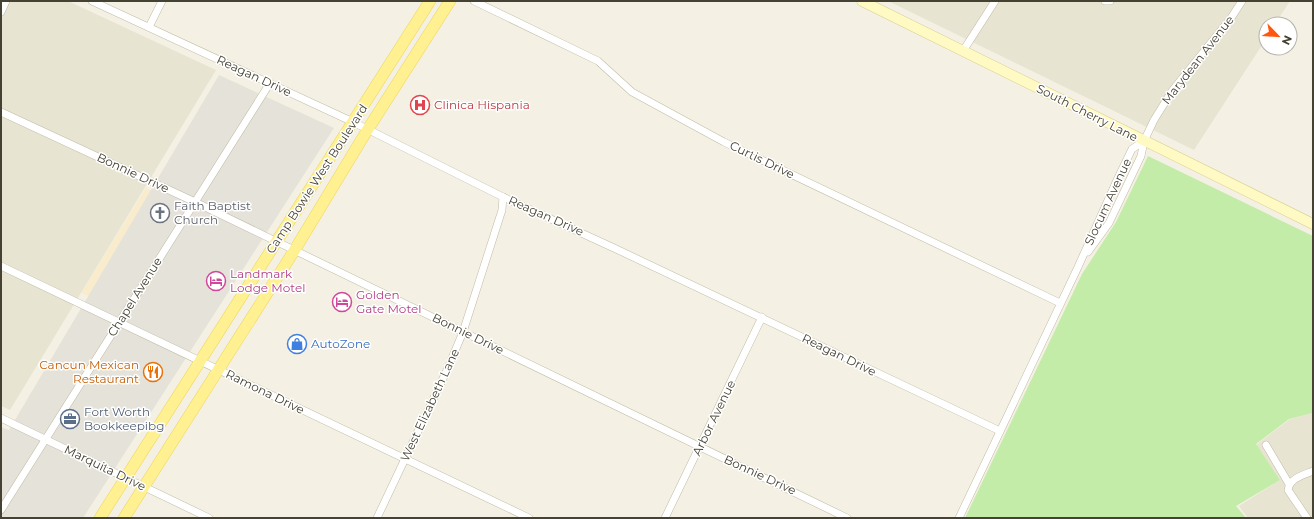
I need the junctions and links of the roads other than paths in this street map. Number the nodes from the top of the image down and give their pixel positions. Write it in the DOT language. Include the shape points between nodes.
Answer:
graph roads {
  1 [pos="6,1"];
  2 [pos="92,1"];
  3 [pos="162,1"];
  4 [pos="430,1"];
  5 [pos="450,1"];
  6 [pos="474,1"];
  7 [pos="862,1"];
  8 [pos="995,1"];
  9 [pos="1105,1"];
  10 [pos="1110,1"];
  11 [pos="1242,1"];
  12 [pos="1,12"];
  13 [pos="149,27"];
  14 [pos="963,51"];
  15 [pos="270,83"];
  16 [pos="1,112"];
  17 [pos="353,122"];
  18 [pos="368,129"];
  19 [pos="1144,141"];
  20 [pos="503,197"];
  21 [pos="195,202"];
  22 [pos="1313,224"];
  23 [pos="276,241"];
  24 [pos="294,250"];
  25 [pos="1,266"];
  26 [pos="1078,267"];
  27 [pos="1060,303"];
  28 [pos="762,317"];
  29 [pos="119,322"];
  30 [pos="463,332"];
  31 [pos="201,361"];
  32 [pos="219,370"];
  33 [pos="1,418"];
  34 [pos="1000,431"];
  35 [pos="46,440"];
  36 [pos="1266,445"];
  37 [pos="699,446"];
  38 [pos="406,459"];
  39 [pos="1313,471"];
  40 [pos="124,478"];
  41 [pos="144,487"];
  42 [pos="1289,487"];
  43 [pos="1,510"];
  44 [pos="100,518"];
  45 [pos="124,518"];
  46 [pos="209,518"];
  47 [pos="377,518"];
  48 [pos="529,518"];
  49 [pos="665,518"];
  50 [pos="848,518"];
  51 [pos="959,518"];
  52 [pos="1306,518"];
  1 -- 12 [label="street"];
  2 -- 13 [label="street, Reagan Drive"];
  3 -- 13 [label="street"];
  4 -- 17 [label="main road, Camp Bowie West Boulevard"];
  5 -- 18 [label="main road, Camp Bowie West Boulevard"];
  6 -- 27 [label="street, Curtis Drive" via="598,61 632,92 724,142"];
  7 -- 14 [label="street, South Cherry Lane"];
  8 -- 14 [label="street"];
  9 -- 10 [label="street"];
  11 -- 19 [label="street, Marydean Avenue" via="1172,91"];
  13 -- 15 [label="street, Reagan Drive"];
  14 -- 19 [label="street, South Cherry Lane"];
  15 -- 17 [label="street, Reagan Drive"];
  15 -- 21 [label="street, Chapel Avenue"];
  16 -- 21 [label="street, Bonnie Drive"];
  17 -- 18 [label="street, Reagan Drive"];
  17 -- 23 [label="main road, Camp Bowie West Boulevard"];
  18 -- 20 [label="street, Reagan Drive"];
  18 -- 24 [label="main road, Camp Bowie West Boulevard"];
  19 -- 22 [label="street, South Cherry Lane"];
  19 -- 26 [label="street, Slocum Avenue" via="1141,156 1108,223"];
  19 -- 26 [label="street, Slocum Avenue" via="1132,149"];
  20 -- 28 [label="street, Reagan Drive"];
  20 -- 30 [label="street, West Elizabeth Lane" via="502,210"];
  21 -- 23 [label="street, Bonnie Drive"];
  21 -- 29 [label="street, Chapel Avenue"];
  23 -- 24 [label="street, Bonnie Drive"];
  23 -- 31 [label="main road, Camp Bowie West Boulevard"];
  24 -- 30 [label="street, Bonnie Drive"];
  24 -- 32 [label="main road, Camp Bowie West Boulevard"];
  25 -- 29 [label="street, Ramona Drive"];
  26 -- 27 [label="street, Slocum Avenue"];
  27 -- 34 [label="street, Slocum Avenue"];
  28 -- 34 [label="street, Reagan Drive"];
  28 -- 37 [label="street, Arbor Avenue"];
  29 -- 31 [label="street, Ramona Drive"];
  29 -- 35 [label="street, Chapel Avenue"];
  30 -- 37 [label="street, Bonnie Drive"];
  30 -- 38 [label="street, West Elizabeth Lane"];
  31 -- 32 [label="street, Ramona Drive"];
  31 -- 40 [label="main road, Camp Bowie West Boulevard"];
  32 -- 38 [label="street, Ramona Drive"];
  32 -- 41 [label="main road, Camp Bowie West Boulevard"];
  33 -- 35 [label="street, Marquita Drive"];
  34 -- 51 [label="street, Slocum Avenue"];
  35 -- 40 [label="street, Marquita Drive"];
  35 -- 43 [label="street, Chapel Avenue"];
  36 -- 42 [label="street"];
  37 -- 49 [label="street, Arbor Avenue"];
  37 -- 50 [label="street, Bonnie Drive"];
  38 -- 47 [label="street, West Elizabeth Lane"];
  38 -- 48 [label="street, Ramona Drive"];
  39 -- 42 [label="street" via="1293,480"];
  40 -- 41 [label="street, Marquita Drive"];
  40 -- 44 [label="main road, Camp Bowie West Boulevard"];
  41 -- 45 [label="main road, Camp Bowie West Boulevard"];
  41 -- 46 [label="street, Marquita Drive"];
  42 -- 52 [label="street"];
}
